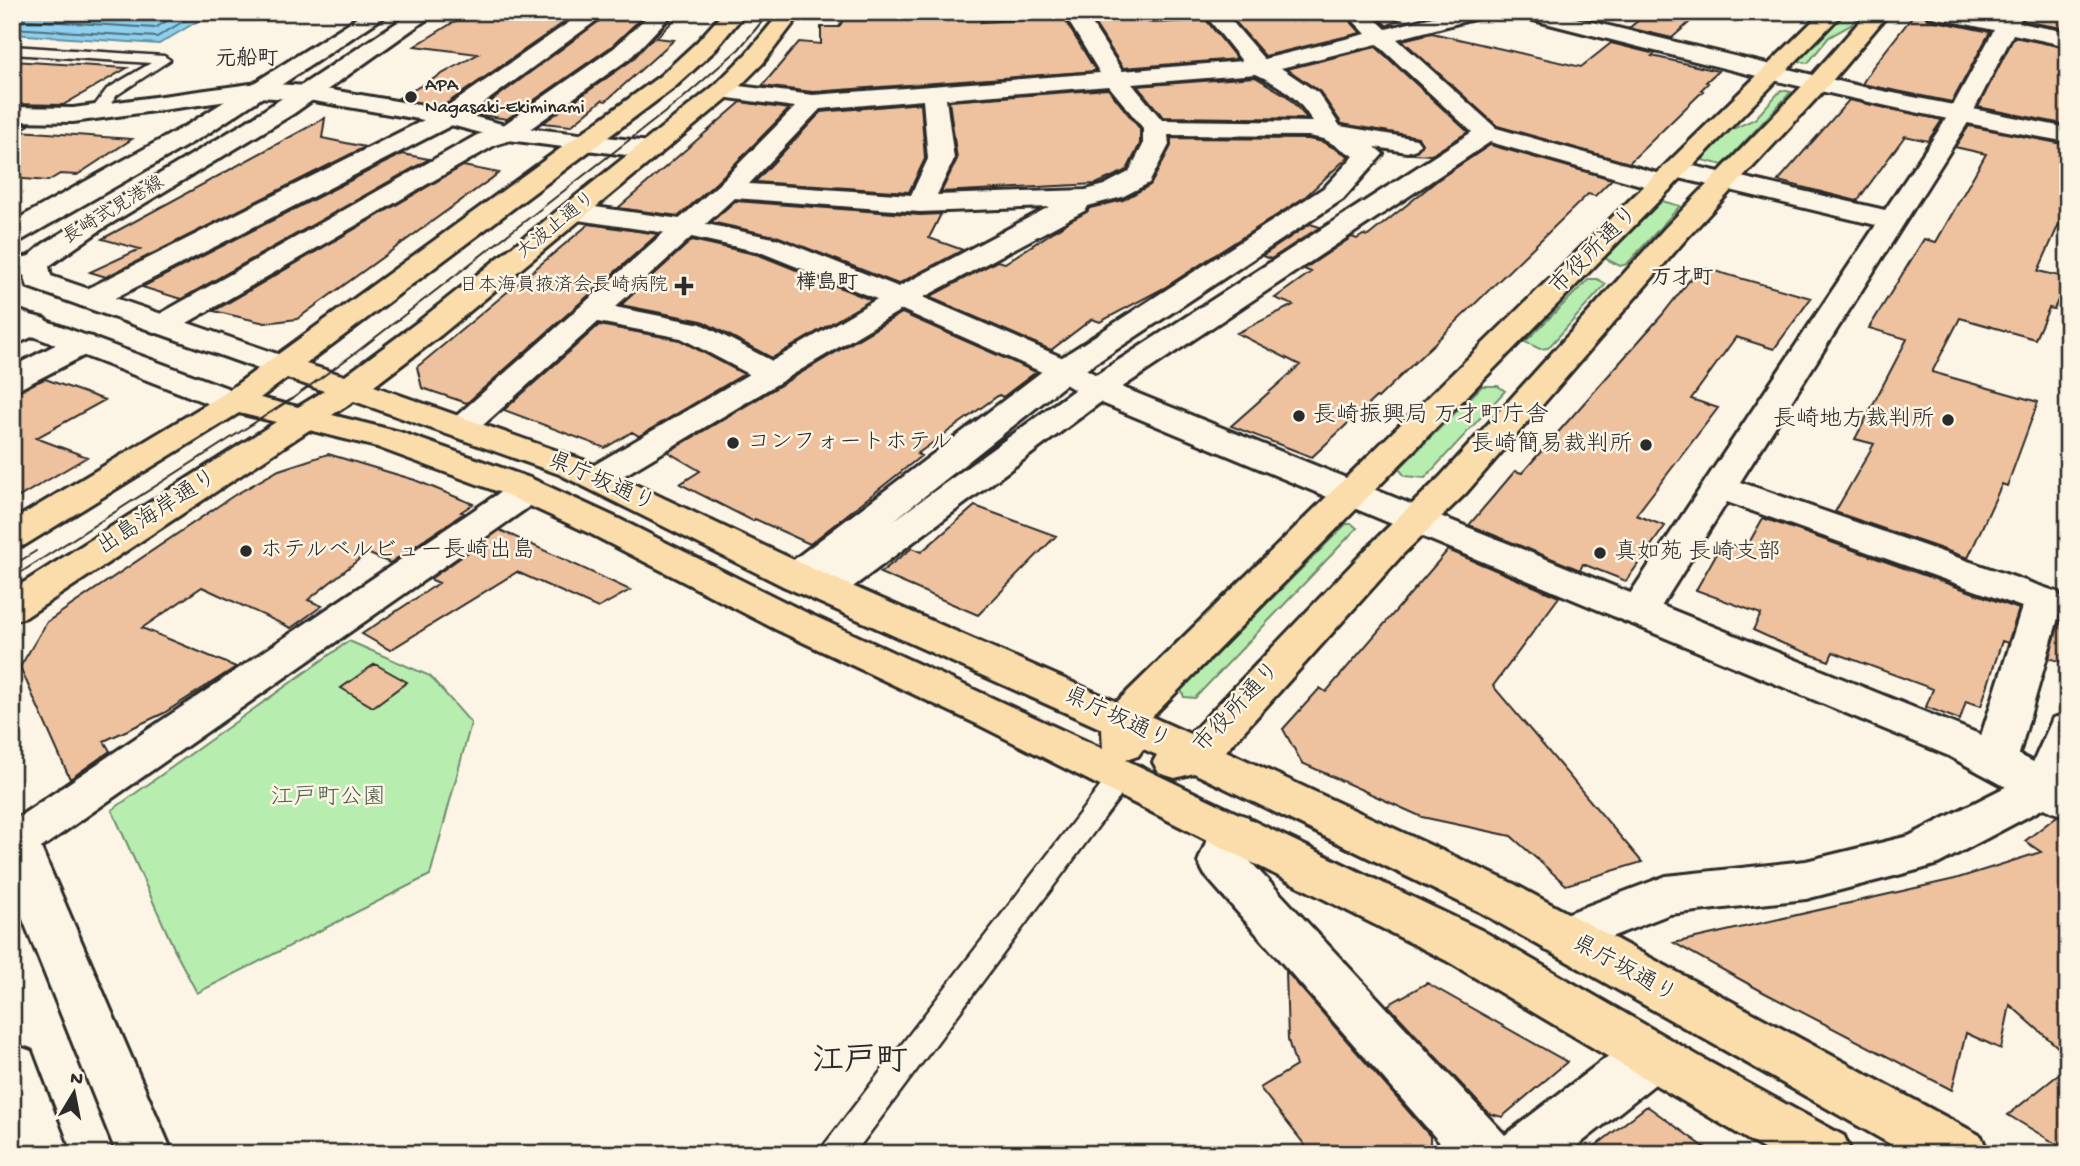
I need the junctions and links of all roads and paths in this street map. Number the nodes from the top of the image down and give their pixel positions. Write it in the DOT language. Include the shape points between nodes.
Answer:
graph roads {
  1 [pos="381,12"];
  2 [pos="427,12"];
  3 [pos="597,12"];
  4 [pos="664,12"];
  5 [pos="736,12"];
  6 [pos="792,12"];
  7 [pos="1073,12"];
  8 [pos="1213,12"];
  9 [pos="1355,12"];
  10 [pos="1478,12"];
  11 [pos="1525,12"];
  12 [pos="1834,12"];
  13 [pos="1880,12"];
  14 [pos="1935,12"];
  15 [pos="2010,19"];
  16 [pos="1384,38"];
  17 [pos="2068,39"];
  18 [pos="12,50"];
  19 [pos="1259,67"];
  20 [pos="1771,74"];
  21 [pos="1115,78"];
  22 [pos="1817,84"];
  23 [pos="258,90"];
  24 [pos="722,91"];
  25 [pos="308,93"];
  26 [pos="934,94"];
  27 [pos="813,102"];
  28 [pos="97,112"];
  29 [pos="12,114"];
  30 [pos="1959,116"];
  31 [pos="449,117"];
  32 [pos="1156,127"];
  33 [pos="508,133"];
  34 [pos="1487,133"];
  35 [pos="1333,134"];
  36 [pos="2068,135"];
  37 [pos="589,142"];
  38 [pos="1408,144"];
  39 [pos="650,150"];
  40 [pos="1669,176"];
  41 [pos="1722,183"];
  42 [pos="728,190"];
  43 [pos="1087,198"];
  44 [pos="920,204"];
  45 [pos="574,212"];
  46 [pos="1891,220"];
  47 [pos="687,228"];
  48 [pos="12,234"];
  49 [pos="23,267"];
  50 [pos="900,298"];
  51 [pos="90,299"];
  52 [pos="591,312"];
  53 [pos="162,325"];
  54 [pos="20,326"];
  55 [pos="82,344"];
  56 [pos="281,366"];
  57 [pos="1064,370"];
  58 [pos="773,374"];
  59 [pos="12,380"];
  60 [pos="1097,389"];
  61 [pos="348,390"];
  62 [pos="234,402"];
  63 [pos="304,419"];
  64 [pos="461,427"];
  65 [pos="596,478"];
  66 [pos="1719,487"];
  67 [pos="527,491"];
  68 [pos="1351,494"];
  69 [pos="1418,520"];
  70 [pos="12,537"];
  71 [pos="810,583"];
  72 [pos="12,608"];
  73 [pos="1638,612"];
  74 [pos="1123,722"];
  75 [pos="2068,729"];
  76 [pos="1197,756"];
  77 [pos="1995,761"];
  78 [pos="1122,776"];
  79 [pos="2056,794"];
  80 [pos="1232,830"];
  81 [pos="14,838"];
  82 [pos="1562,936"];
  83 [pos="1650,1056"];
  84 [pos="12,1068"];
  85 [pos="42,1154"];
  86 [pos="145,1154"];
  87 [pos="836,1154"];
  88 [pos="1486,1154"];
  89 [pos="1524,1154"];
  90 [pos="1824,1154"];
  91 [pos="1961,1154"];
  1 -- 23 [label="street, 長崎式見港線"];
  2 -- 25 [label="street, 長崎式見港線"];
  3 -- 31 [label="street"];
  4 -- 33 [label="street" via="622,53"];
  5 -- 37 [label="highway" via="667,81"];
  6 -- 24 [label="highway, 大波止通り"];
  7 -- 21 [label="street"];
  8 -- 19 [label="street"];
  9 -- 16 [label="street"];
  10 -- 16 [label="street"];
  11 -- 20 [label="street"];
  12 -- 20 [label="highway, 市役所通り"];
  13 -- 22 [label="highway, 市役所通り"];
  14 -- 15 [label="street"];
  15 -- 17 [label="street"];
  15 -- 30 [label="street"];
  16 -- 19 [label="street"];
  16 -- 34 [label="street"];
  18 -- 28 [label="lane" via="164,60 112,92"];
  19 -- 21 [label="street"];
  19 -- 35 [label="street" via="1310,98"];
  20 -- 22 [label="street"];
  20 -- 40 [label="highway, 市役所通り"];
  21 -- 26 [label="street"];
  21 -- 32 [label="street"];
  22 -- 30 [label="street"];
  22 -- 41 [label="highway, 市役所通り"];
  23 -- 25 [label="street"];
  23 -- 28 [label="street"];
  23 -- 48 [label="street, 長崎式見港線"];
  24 -- 27 [label="street"];
  24 -- 39 [label="highway, 大波止通り"];
  25 -- 31 [label="street"];
  25 -- 49 [label="street, 長崎式見港線"];
  26 -- 27 [label="street"];
  26 -- 44 [label="street" via="941,159"];
  27 -- 42 [label="street"];
  28 -- 29 [label="street"];
  30 -- 36 [label="street"];
  30 -- 46 [label="street"];
  31 -- 33 [label="street"];
  31 -- 51 [label="street"];
  32 -- 35 [label="street" via="1308,129"];
  32 -- 43 [label="street" via="1156,145 1140,177"];
  33 -- 37 [label="street"];
  33 -- 53 [label="street" via="485,140"];
  34 -- 40 [label="street"];
  34 -- 60 [label="street"];
  35 -- 38 [label="street"];
  35 -- 57 [label="street" via="1370,154 1334,193"];
  37 -- 39 [label="street"];
  37 -- 56 [label="highway"];
  39 -- 45 [label="highway, 大波止通り"];
  40 -- 41 [label="street"];
  40 -- 68 [label="highway, 市役所通り"];
  41 -- 46 [label="street"];
  41 -- 69 [label="highway, 市役所通り" via="1506,428"];
  42 -- 44 [label="street"];
  42 -- 47 [label="street"];
  43 -- 44 [label="street"];
  43 -- 50 [label="street"];
  45 -- 47 [label="street"];
  45 -- 61 [label="highway, 大波止通り"];
  46 -- 66 [label="street"];
  47 -- 50 [label="street" via="768,245"];
  47 -- 52 [label="street"];
  49 -- 51 [label="street, 長崎式見港線" via="38,281"];
  50 -- 57 [label="street"];
  50 -- 58 [label="street"];
  51 -- 53 [label="street, 長崎式見港線"];
  52 -- 58 [label="street" via="690,331"];
  52 -- 64 [label="street"];
  53 -- 56 [label="street, 長崎式見港線"];
  54 -- 55 [label="street"];
  55 -- 59 [label="street"];
  55 -- 62 [label="street"];
  56 -- 61 [label="highway, 県庁坂通り"];
  56 -- 62 [label="highway"];
  57 -- 60 [label="street"];
  57 -- 71 [label="street"];
  58 -- 65 [label="street"];
  60 -- 68 [label="street"];
  60 -- 71 [label="street"];
  61 -- 63 [label="highway, 大波止通り"];
  61 -- 64 [label="highway, 県庁坂通り"];
  62 -- 63 [label="highway, 県庁坂通り"];
  62 -- 70 [label="highway"];
  63 -- 67 [label="highway, 県庁坂通り" via="388,439"];
  63 -- 72 [label="highway, 出島海岸通り"];
  64 -- 65 [label="highway, 県庁坂通り"];
  65 -- 71 [label="highway, 県庁坂通り"];
  66 -- 73 [label="street"];
  66 -- 77 [label="street" via="2043,601"];
  67 -- 78 [label="highway, 県庁坂通り"];
  67 -- 81 [label="street"];
  68 -- 69 [label="street"];
  68 -- 74 [label="highway, 市役所通り"];
  69 -- 73 [label="street"];
  69 -- 76 [label="highway, 市役所通り"];
  71 -- 74 [label="highway, 県庁坂通り"];
  73 -- 77 [label="street"];
  74 -- 76 [label="highway, 県庁坂通り"];
  74 -- 78 [label="highway"];
  75 -- 79 [label="street"];
  76 -- 78 [label="highway, 市役所通り"];
  76 -- 82 [label="highway, 県庁坂通り" via="1495,897"];
  77 -- 79 [label="street"];
  78 -- 80 [label="highway, 県庁坂通り"];
  78 -- 87 [label="lane"];
  79 -- 82 [label="street" via="1921,851 1806,880 1666,895"];
  80 -- 83 [label="highway, 県庁坂通り" via="1465,946"];
  80 -- 88 [label="street" via="1222,862"];
  81 -- 86 [label="street"];
  82 -- 91 [label="highway, 県庁坂通り"];
  83 -- 89 [label="street"];
  83 -- 90 [label="highway, 県庁坂通り"];
  84 -- 85 [label="street"];
}
